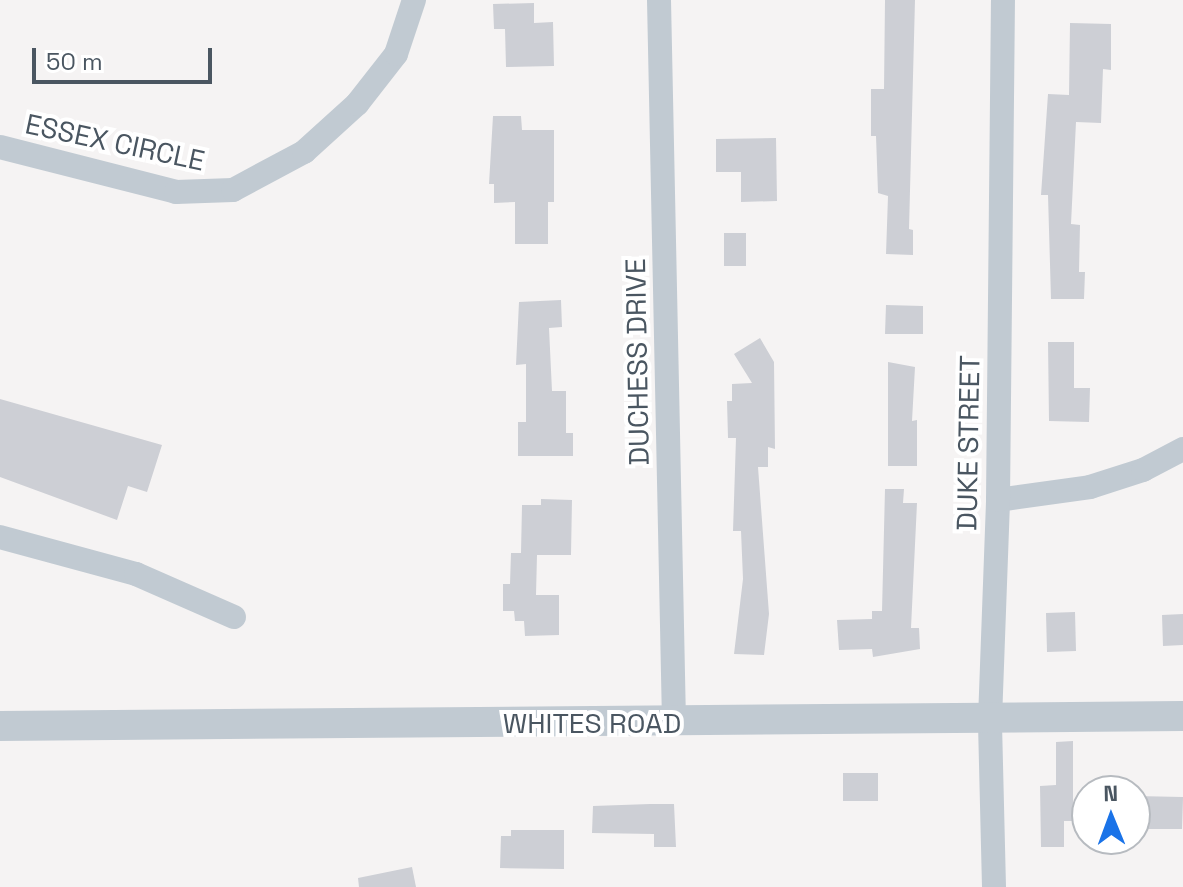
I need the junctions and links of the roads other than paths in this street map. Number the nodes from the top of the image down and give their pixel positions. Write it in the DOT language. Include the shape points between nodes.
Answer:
graph roads {
  1 [pos="414,0"];
  2 [pos="659,0"];
  3 [pos="1003,0"];
  4 [pos="0,147"];
  5 [pos="1183,449"];
  6 [pos="998,500"];
  7 [pos="0,537"];
  8 [pos="234,617"];
  9 [pos="1183,716"];
  10 [pos="990,720"];
  11 [pos="674,723"];
  12 [pos="0,726"];
  13 [pos="994,887"];
  1 -- 4 [label="street, ESSEX CIRCLE" via="396,54 357,104 304,152 233,190 176,192"];
  2 -- 11 [label="street, DUCHESS DRIVE"];
  3 -- 6 [label="street, DUKE STREET"];
  5 -- 6 [label="street" via="1143,470 1090,487"];
  6 -- 10 [label="street, DUKE STREET"];
  7 -- 8 [label="street" via="136,574"];
  9 -- 10 [label="street, WHITES ROAD"];
  10 -- 11 [label="street, WHITES ROAD"];
  10 -- 13 [label="street, DUKE STREET"];
  11 -- 12 [label="street, WHITES ROAD"];
}
